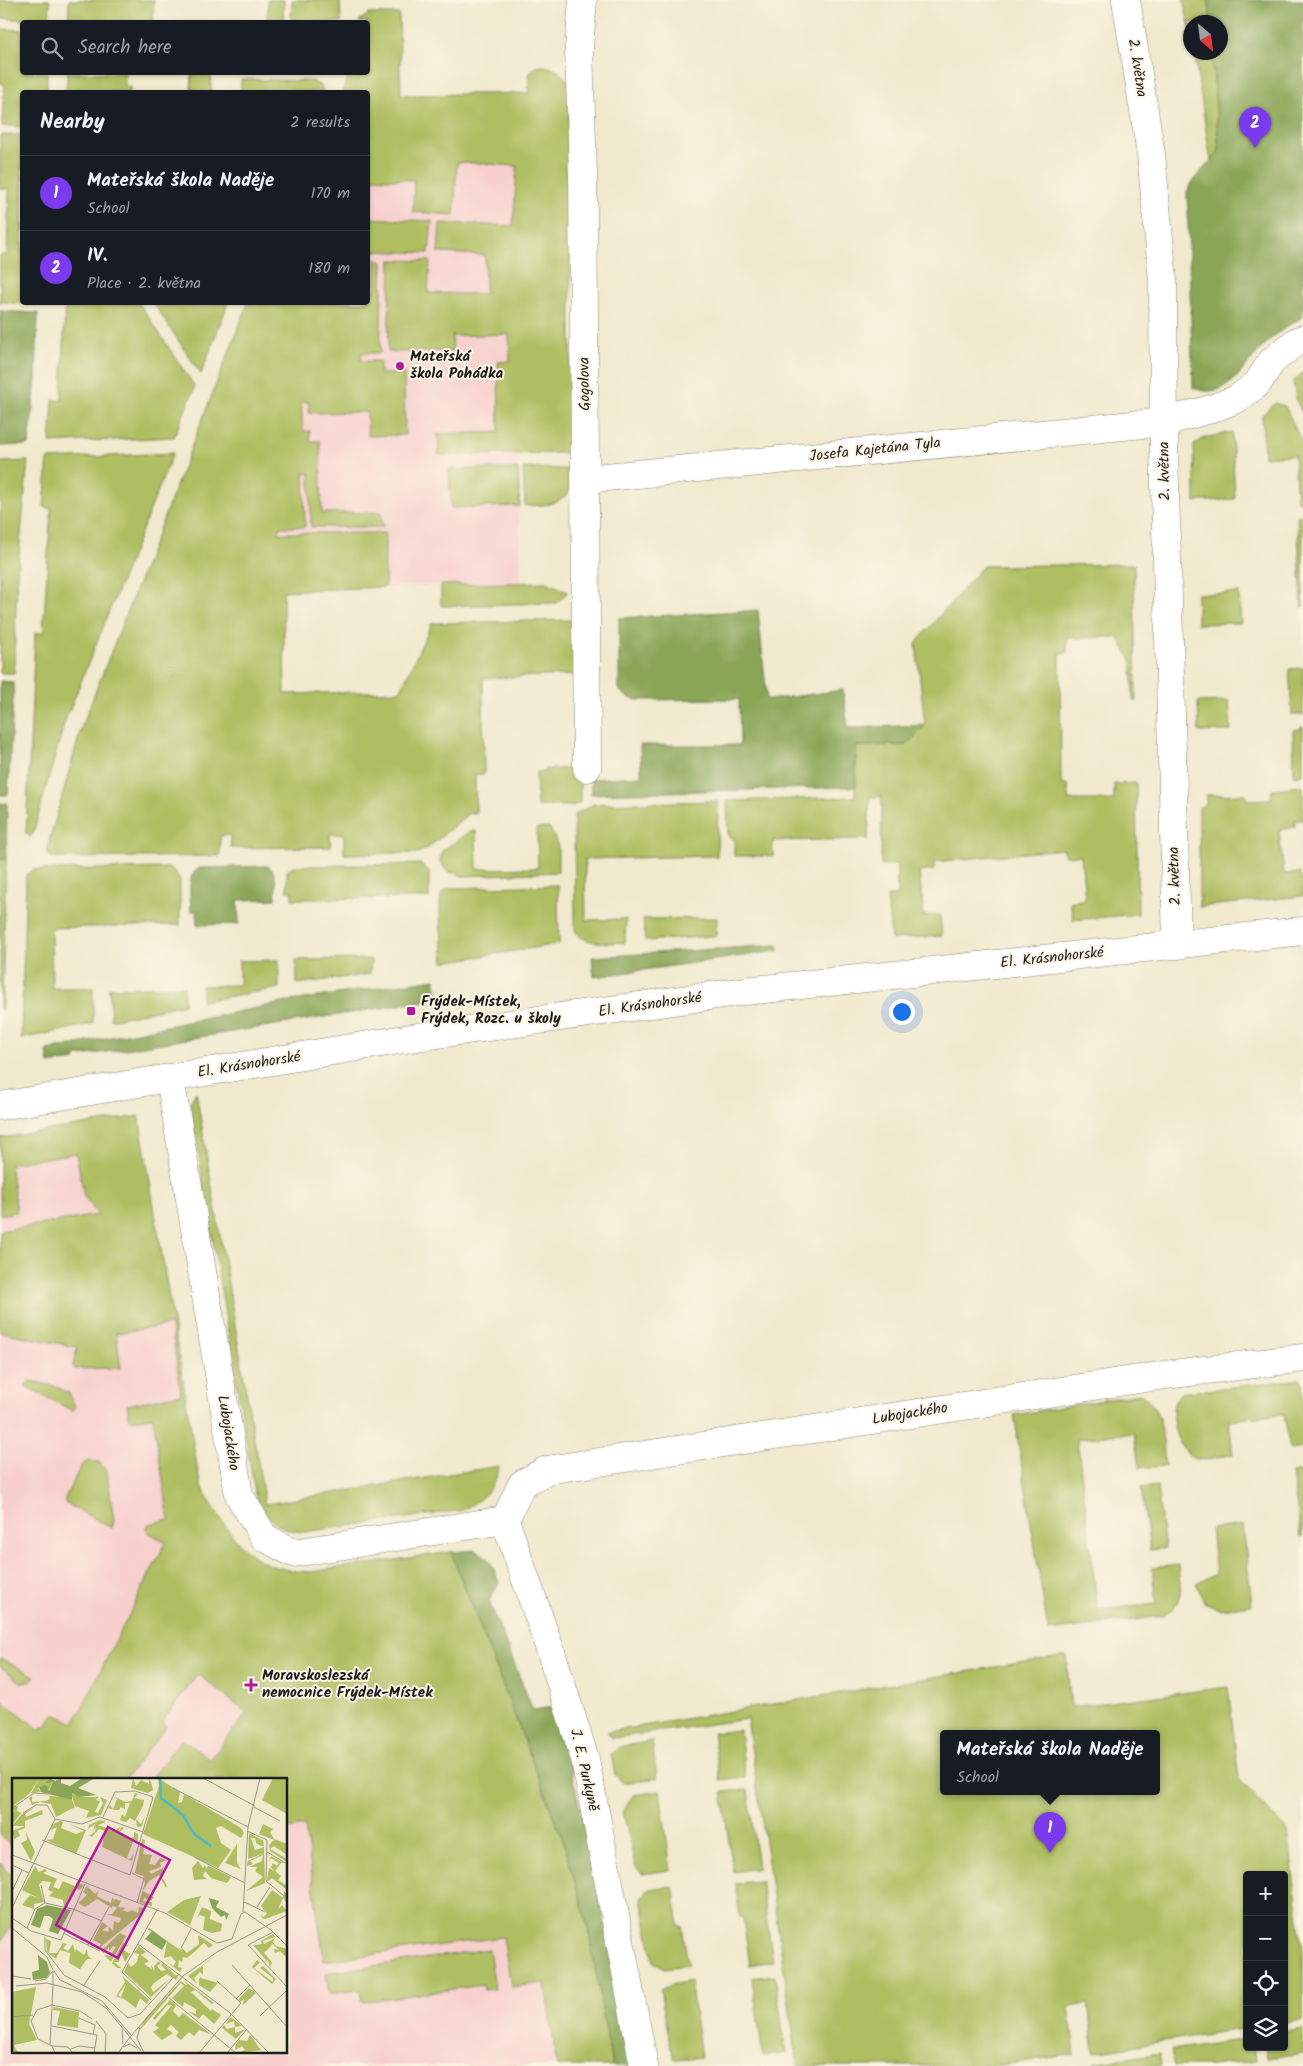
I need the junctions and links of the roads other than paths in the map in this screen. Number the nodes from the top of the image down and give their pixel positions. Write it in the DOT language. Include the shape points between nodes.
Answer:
graph roads {
  1 [pos="583,0"];
  2 [pos="1126,0"];
  3 [pos="1303,339"];
  4 [pos="1164,422"];
  5 [pos="586,479"];
  6 [pos="587,768"];
  7 [pos="1303,931"];
  8 [pos="1177,945"];
  9 [pos="170,1078"];
  10 [pos="0,1106"];
  11 [pos="1303,1358"];
  12 [pos="505,1520"];
  13 [pos="644,2066"];
  1 -- 5 [label="street, Gogolova" via="579,48 584,175"];
  2 -- 4 [label="street, 2. května" via="1151,154 1163,282"];
  3 -- 4 [label="street, Josefa Kajetána Tyla" via="1272,361 1257,384 1237,399"];
  4 -- 5 [label="street, Josefa Kajetána Tyla"];
  4 -- 8 [label="street, 2. května"];
  5 -- 6 [label="street, Gogolova"];
  7 -- 8 [label="street, El. Krásnohorské"];
  8 -- 9 [label="street, El. Krásnohorské" via="745,991 417,1036"];
  9 -- 10 [label="street, El. Krásnohorské"];
  9 -- 12 [label="street, Lubojackého" via="239,1496 264,1537 293,1553"];
  11 -- 12 [label="street, Lubojackého" via="1165,1375 547,1470 522,1484"];
  12 -- 13 [label="street, J. E. Purkyně" via="585,1759"];
}
